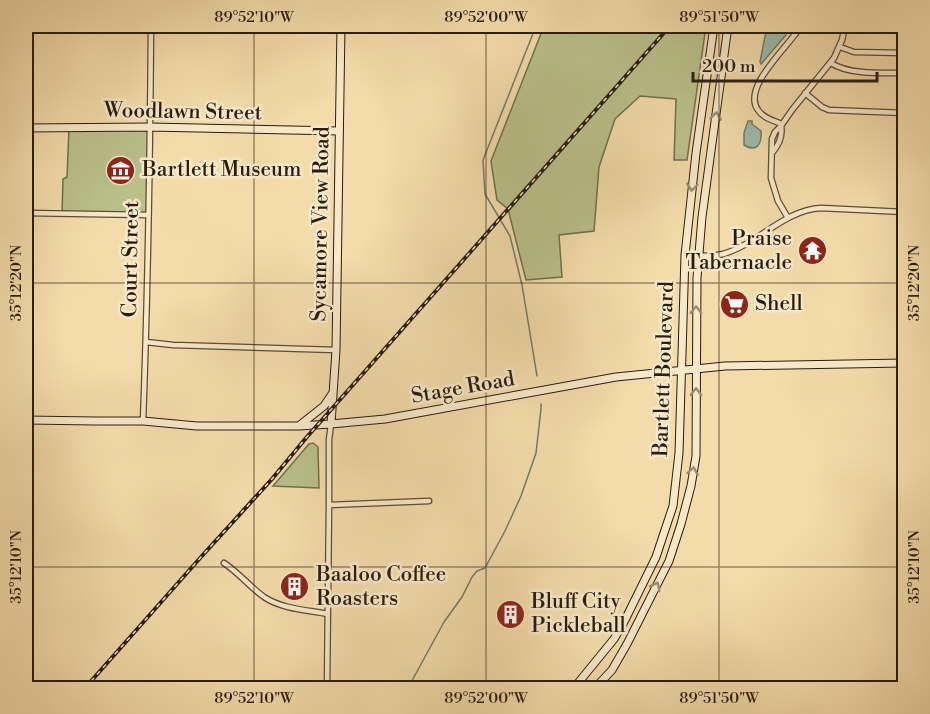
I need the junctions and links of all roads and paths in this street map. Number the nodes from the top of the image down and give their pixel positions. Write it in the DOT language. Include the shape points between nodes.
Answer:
graph roads {
  1 [pos="151,26"];
  2 [pos="341,26"];
  3 [pos="714,26"];
  4 [pos="728,26"];
  5 [pos="801,26"];
  6 [pos="845,26"];
  7 [pos="840,47"];
  8 [pos="904,53"];
  9 [pos="831,63"];
  10 [pos="904,73"];
  11 [pos="805,93"];
  12 [pos="904,113"];
  13 [pos="782,125"];
  14 [pos="150,127"];
  15 [pos="26,128"];
  16 [pos="339,131"];
  17 [pos="772,153"];
  18 [pos="904,212"];
  19 [pos="26,213"];
  20 [pos="148,215"];
  21 [pos="788,218"];
  22 [pos="685,255"];
  23 [pos="699,256"];
  24 [pos="146,342"];
  25 [pos="336,350"];
  26 [pos="904,363"];
  27 [pos="696,368"];
  28 [pos="681,370"];
  29 [pos="333,392"];
  30 [pos="26,420"];
  31 [pos="143,421"];
  32 [pos="331,424"];
  33 [pos="299,426"];
  34 [pos="429,501"];
  35 [pos="330,505"];
  36 [pos="224,563"];
  37 [pos="328,614"];
  38 [pos="327,688"];
  39 [pos="574,688"];
  40 [pos="595,688"];
  1 -- 14 [label="street, Court Street"];
  2 -- 16 [label="main road, Sycamore View Road"];
  3 -- 22 [label="main road, Bartlett Boulevard, one-way"];
  23 -- 4 [label="main road, Bartlett Boulevard, one-way"];
  5 -- 13 [label="street" via="764,72 755,95 759,111"];
  6 -- 7 [label="street"];
  7 -- 8 [label="street" via="854,52"];
  7 -- 9 [label="street"];
  9 -- 10 [label="street" via="851,71"];
  9 -- 11 [label="street"];
  11 -- 12 [label="street" via="829,110"];
  11 -- 13 [label="street"];
  13 -- 17 [label="street" via="780,143"];
  13 -- 17 [label="street" via="772,139"];
  14 -- 15 [label="main road, Woodlawn Street"];
  14 -- 16 [label="main road, Woodlawn Street"];
  14 -- 20 [label="street, Court Street"];
  16 -- 25 [label="main road, Sycamore View Road"];
  17 -- 21 [label="street" via="772,183"];
  18 -- 21 [label="street" via="815,208"];
  19 -- 20 [label="street"];
  20 -- 24 [label="street, Court Street"];
  21 -- 23 [label="street" via="744,245 716,255"];
  22 -- 23 [label="street"];
  22 -- 28 [label="main road, Bartlett Boulevard"];
  27 -- 23 [label="main road, Bartlett Boulevard, one-way"];
  24 -- 25 [label="street"];
  24 -- 31 [label="street, Court Street"];
  25 -- 29 [label="main road, Sycamore View Road"];
  26 -- 27 [label="main road, Stage Road"];
  27 -- 28 [label="main road, Stage Road"];
  40 -- 27 [label="main road, Bartlett Boulevard, one-way" via="612,670 627,644 669,561 681,524 696,456"];
  28 -- 32 [label="main road, Stage Road" via="616,377 385,419"];
  28 -- 39 [label="main road, Bartlett Boulevard" via="678,470 673,506 656,557 614,639"];
  29 -- 32 [label="main road, Sycamore View Road"];
  29 -- 33 [label="main road" via="324,406"];
  30 -- 31 [label="main road, Stage Road"];
  31 -- 33 [label="main road, Stage Road" via="198,426"];
  32 -- 33 [label="main road, Stage Road"];
  32 -- 35 [label="street"];
  34 -- 35 [label="street"];
  35 -- 37 [label="street"];
  36 -- 37 [label="street" via="264,597"];
  37 -- 38 [label="street"];
}
